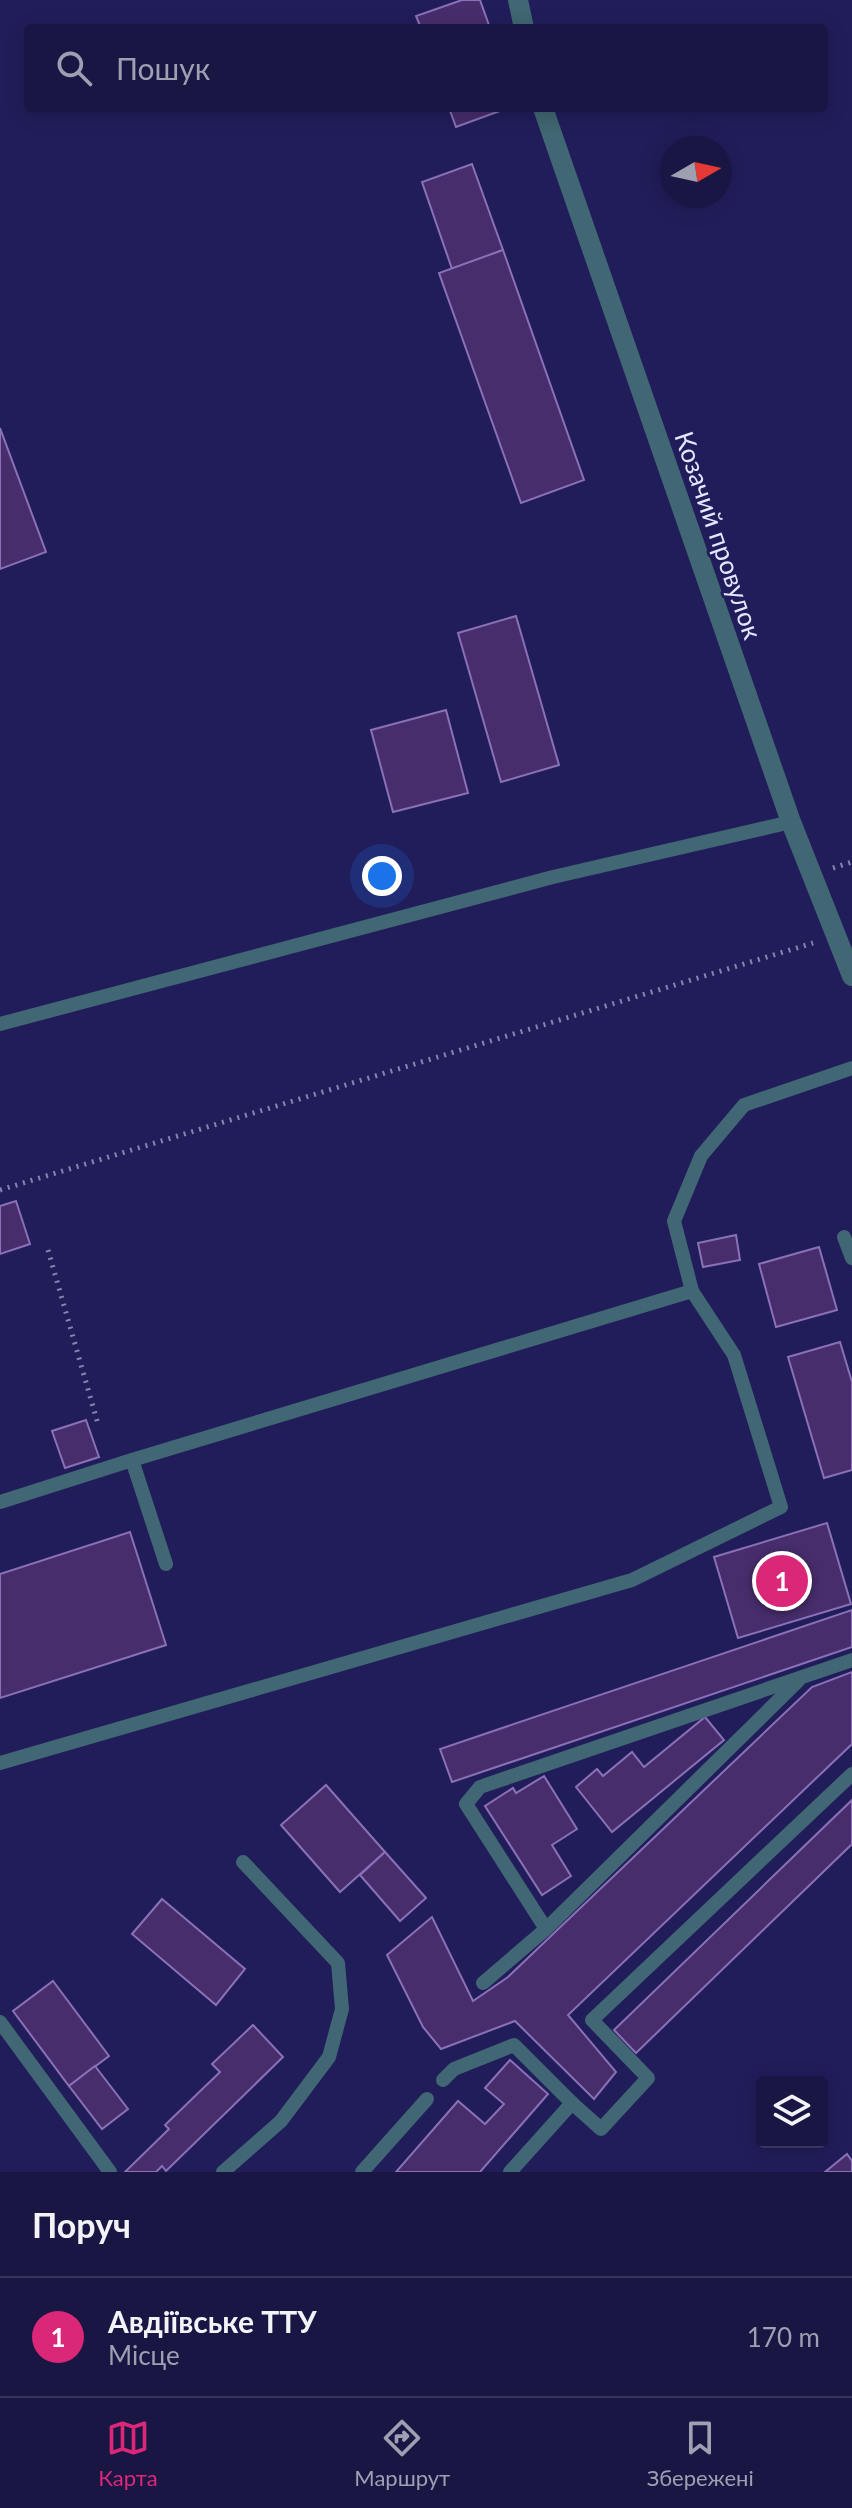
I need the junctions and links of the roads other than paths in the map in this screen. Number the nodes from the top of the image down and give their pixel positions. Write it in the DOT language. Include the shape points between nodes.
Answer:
graph roads {
  1 [pos="518,0"];
  2 [pos="523,24"];
  3 [pos="544,112"];
  4 [pos="791,822"];
  5 [pos="852,976"];
  6 [pos="0,1024"];
  7 [pos="852,1068"];
  8 [pos="844,1237"];
  9 [pos="852,1258"];
  10 [pos="692,1291"];
  11 [pos="132,1460"];
  12 [pos="0,1502"];
  13 [pos="166,1564"];
  14 [pos="852,1660"];
  15 [pos="801,1678"];
  16 [pos="0,1763"];
  17 [pos="852,1774"];
  18 [pos="243,1862"];
  19 [pos="546,1929"];
  20 [pos="483,1983"];
  21 [pos="0,2022"];
  22 [pos="443,2080"];
  23 [pos="427,2099"];
  24 [pos="572,2103"];
  25 [pos="110,2172"];
  26 [pos="223,2172"];
  27 [pos="362,2172"];
  28 [pos="510,2172"];
  1 -- 2 [label="street"];
  3 -- 4 [label="street, Козачий провулок"];
  4 -- 5 [label="street, Козачий провулок"];
  4 -- 6 [label="lane" via="553,877"];
  7 -- 10 [label="lane" via="744,1105 701,1156 674,1221"];
  8 -- 9 [label="lane"];
  10 -- 11 [label="lane"];
  10 -- 16 [label="lane" via="734,1355 781,1507 632,1580"];
  11 -- 12 [label="lane"];
  11 -- 13 [label="lane"];
  14 -- 15 [label="lane"];
  15 -- 19 [label="lane"];
  15 -- 19 [label="lane" via="480,1787 466,1804"];
  17 -- 24 [label="lane" via="592,2020 648,2078 601,2129"];
  18 -- 26 [label="lane" via="338,1963 342,2009 329,2057 281,2121"];
  19 -- 20 [label="lane"];
  21 -- 25 [label="lane"];
  22 -- 24 [label="lane" via="454,2069 514,2045"];
  23 -- 27 [label="lane"];
  24 -- 28 [label="lane"];
}
